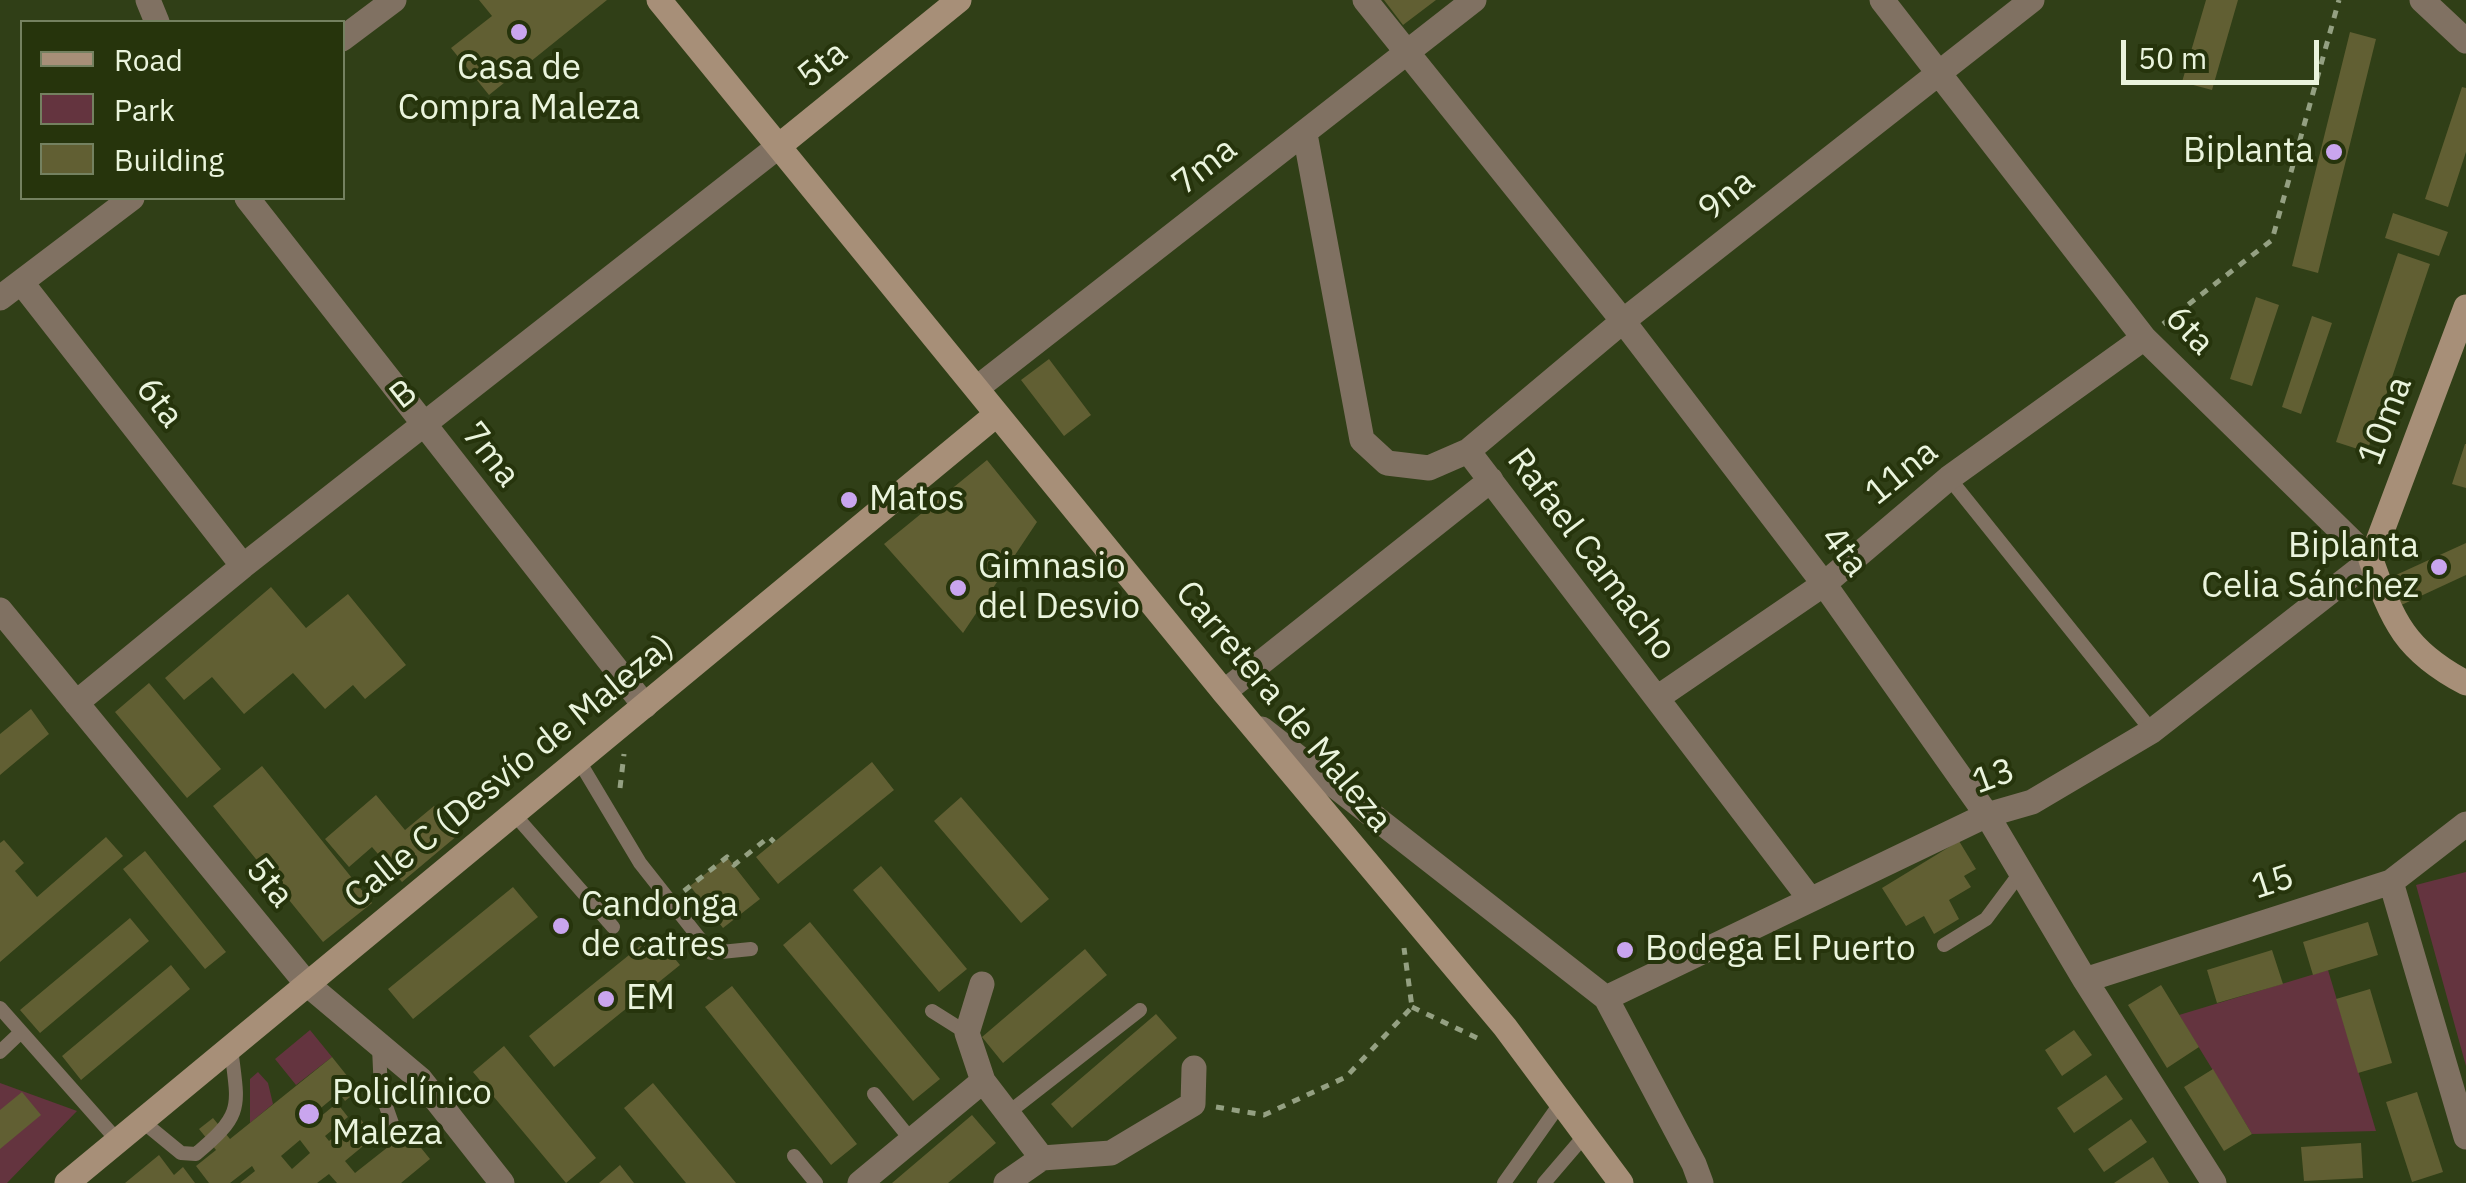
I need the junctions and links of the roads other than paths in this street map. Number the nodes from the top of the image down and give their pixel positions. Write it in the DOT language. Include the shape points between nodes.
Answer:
graph roads {
  1 [pos="394,0"];
  2 [pos="660,0"];
  3 [pos="959,0"];
  4 [pos="1365,0"];
  5 [pos="1474,0"];
  6 [pos="1882,0"];
  7 [pos="2032,0"];
  8 [pos="2422,0"];
  9 [pos="345,37"];
  10 [pos="2466,41"];
  11 [pos="1407,51"];
  12 [pos="1940,75"];
  13 [pos="1304,134"];
  14 [pos="778,146"];
  15 [pos="129,200"];
  16 [pos="249,200"];
  17 [pos="21,282"];
  18 [pos="0,298"];
  19 [pos="2466,307"];
  20 [pos="1622,322"];
  21 [pos="2144,338"];
  22 [pos="977,388"];
  23 [pos="997,414"];
  24 [pos="422,426"];
  25 [pos="1468,451"];
  26 [pos="1950,478"];
  27 [pos="1491,480"];
  28 [pos="2370,560"];
  29 [pos="243,566"];
  30 [pos="1824,584"];
  31 [pos="0,610"];
  32 [pos="2466,683"];
  33 [pos="1224,692"];
  34 [pos="1657,698"];
  35 [pos="76,703"];
  36 [pos="637,713"];
  37 [pos="1248,718"];
  38 [pos="2152,731"];
  39 [pos="579,760"];
  40 [pos="514,814"];
  41 [pos="1987,815"];
  42 [pos="2466,824"];
  43 [pos="2021,872"];
  44 [pos="2391,882"];
  45 [pos="1810,900"];
  46 [pos="613,927"];
  47 [pos="1944,945"];
  48 [pos="751,948"];
  49 [pos="2085,980"];
  50 [pos="307,984"];
  51 [pos="982,984"];
  52 [pos="1606,998"];
  53 [pos="0,1008"];
  54 [pos="1140,1010"];
  55 [pos="932,1011"];
  56 [pos="21,1032"];
  57 [pos="968,1033"];
  58 [pos="231,1047"];
  59 [pos="379,1047"];
  60 [pos="0,1052"];
  61 [pos="1194,1068"];
  62 [pos="984,1081"];
  63 [pos="874,1094"];
  64 [pos="1562,1101"];
  65 [pos="1008,1113"];
  66 [pos="142,1121"];
  67 [pos="394,1129"];
  68 [pos="1586,1134"];
  69 [pos="2466,1137"];
  70 [pos="117,1140"];
  71 [pos="912,1141"];
  72 [pos="794,1156"];
  73 [pos="1042,1158"];
  74 [pos="67,1183"];
  75 [pos="502,1183"];
  76 [pos="816,1183"];
  77 [pos="860,1183"];
  78 [pos="1006,1183"];
  79 [pos="1504,1183"];
  80 [pos="1544,1183"];
  81 [pos="1621,1183"];
  82 [pos="1700,1183"];
  83 [pos="2214,1183"];
  1 -- 9 [label="street"];
  2 -- 14 [label="street, Carretera de Maleza"];
  3 -- 14 [label="street, 5ta"];
  4 -- 11 [label="street, 4ta"];
  5 -- 11 [label="street, 7ma"];
  6 -- 12 [label="street, 6ta"];
  7 -- 12 [label="street, 9na"];
  8 -- 10 [label="street"];
  11 -- 13 [label="street, 7ma"];
  11 -- 20 [label="street, 4ta"];
  12 -- 20 [label="street, 9na"];
  12 -- 21 [label="street, 6ta"];
  13 -- 22 [label="street, 7ma"];
  13 -- 25 [label="street, Rafael Camacho" via="1362,440 1387,462 1429,468"];
  14 -- 22 [label="street, Carretera de Maleza"];
  14 -- 24 [label="street, B"];
  15 -- 17 [label="street"];
  16 -- 24 [label="street, 7ma"];
  17 -- 18 [label="street"];
  17 -- 29 [label="street, 6ta"];
  19 -- 28 [label="street, 10ma"];
  20 -- 25 [label="street, 9na"];
  20 -- 30 [label="street, 4ta"];
  21 -- 26 [label="street, 11na"];
  21 -- 28 [label="street, 6ta"];
  22 -- 23 [label="street, Carretera de Maleza"];
  23 -- 33 [label="street, Carretera de Maleza"];
  23 -- 36 [label="street, Calle C (Desvío de Maleza)"];
  24 -- 29 [label="street, B"];
  24 -- 36 [label="street, 7ma"];
  25 -- 27 [label="street, Rafael Camacho"];
  26 -- 30 [label="street, 11na"];
  26 -- 38 [label="lane"];
  27 -- 33 [label="street"];
  27 -- 34 [label="street, Rafael Camacho"];
  28 -- 32 [label="street, 6ta" via="2392,619 2433,666"];
  28 -- 38 [label="street, 13"];
  29 -- 35 [label="street, B"];
  30 -- 34 [label="street, 11na"];
  30 -- 41 [label="street, 4ta"];
  31 -- 35 [label="street, 5ta"];
  33 -- 37 [label="street, Carretera de Maleza"];
  34 -- 45 [label="street, Rafael Camacho"];
  35 -- 50 [label="street, 5ta"];
  36 -- 39 [label="street, Calle C (Desvío de Maleza)"];
  37 -- 52 [label="street"];
  37 -- 64 [label="street, Carretera de Maleza"];
  38 -- 41 [label="street, 13" via="2032,802"];
  39 -- 40 [label="street, Calle C (Desvío de Maleza)"];
  39 -- 48 [label="lane" via="640,863 711,953"];
  40 -- 46 [label="lane"];
  40 -- 50 [label="street, Calle C (Desvío de Maleza)"];
  41 -- 43 [label="street, 4ta"];
  41 -- 45 [label="street, 13"];
  42 -- 44 [label="street, 15"];
  43 -- 47 [label="lane" via="1986,919"];
  43 -- 49 [label="street, 4ta"];
  44 -- 49 [label="street, 15"];
  44 -- 69 [label="street"];
  45 -- 52 [label="street, 13"];
  49 -- 83 [label="street, 4ta"];
  50 -- 58 [label="street, Calle C (Desvío de Maleza)"];
  50 -- 59 [label="street, 5ta"];
  51 -- 57 [label="street"];
  52 -- 82 [label="street"];
  53 -- 56 [label="lane"];
  54 -- 65 [label="lane"];
  55 -- 57 [label="lane"];
  56 -- 60 [label="lane"];
  56 -- 70 [label="lane"];
  57 -- 62 [label="street"];
  58 -- 66 [label="street, Calle C (Desvío de Maleza)"];
  58 -- 66 [label="lane" via="238,1102 233,1118 196,1154 180,1153"];
  59 -- 67 [label="lane" via="381,1092"];
  59 -- 75 [label="street, 5ta" via="420,1079"];
  61 -- 73 [label="street" via="1193,1104 1110,1153"];
  62 -- 65 [label="street"];
  62 -- 71 [label="street"];
  63 -- 71 [label="lane"];
  64 -- 68 [label="street, Carretera de Maleza"];
  64 -- 79 [label="lane"];
  65 -- 73 [label="street"];
  66 -- 70 [label="street, Calle C (Desvío de Maleza)"];
  68 -- 80 [label="lane"];
  68 -- 81 [label="street, Carretera de Maleza"];
  70 -- 74 [label="street, Calle C (Desvío de Maleza)"];
  71 -- 77 [label="street"];
  72 -- 76 [label="lane"];
  73 -- 78 [label="street"];
}
